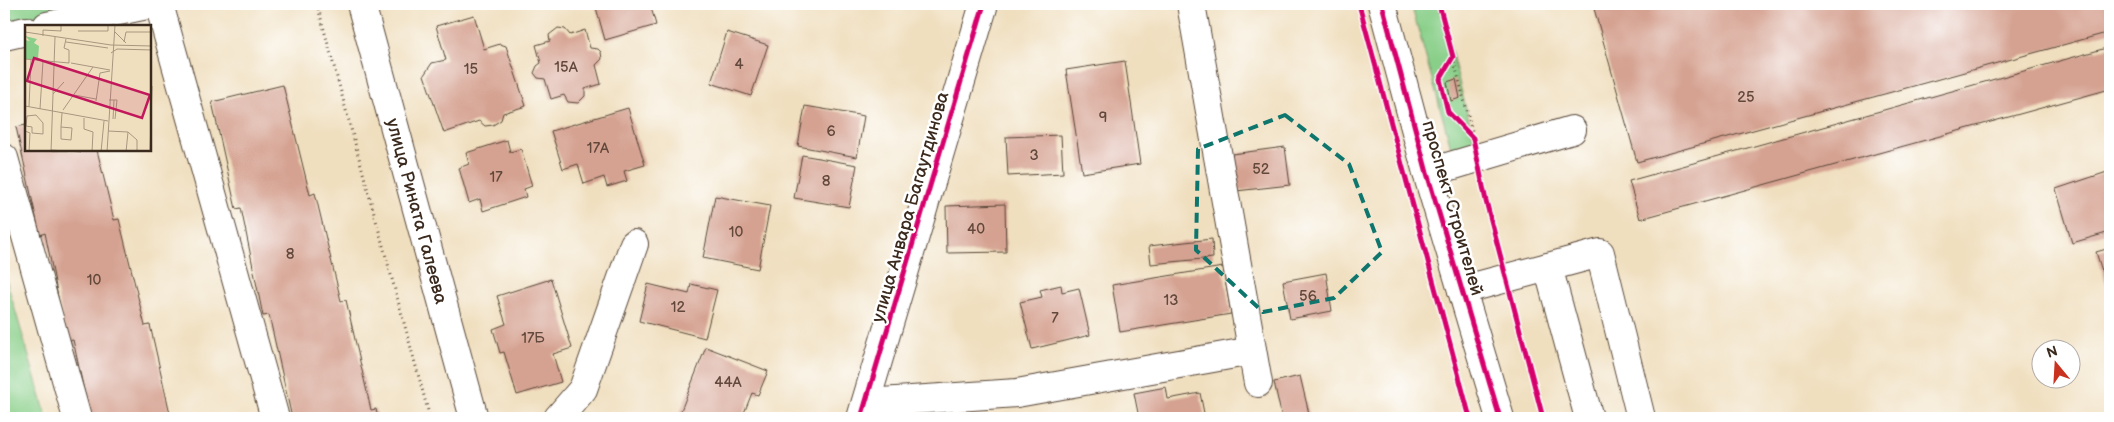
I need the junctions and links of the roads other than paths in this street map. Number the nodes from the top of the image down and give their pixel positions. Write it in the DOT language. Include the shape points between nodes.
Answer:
graph roads {
  1 [pos="152,4"];
  2 [pos="159,4"];
  3 [pos="361,4"];
  4 [pos="984,4"];
  5 [pos="1191,4"];
  6 [pos="1382,4"];
  7 [pos="52,25"];
  8 [pos="25,31"];
  9 [pos="4,36"];
  10 [pos="1572,130"];
  11 [pos="4,158"];
  12 [pos="1427,173"];
  13 [pos="634,244"];
  14 [pos="1548,267"];
  15 [pos="1462,290"];
  16 [pos="1252,350"];
  17 [pos="1258,383"];
  18 [pos="864,410"];
  19 [pos="77,418"];
  20 [pos="275,418"];
  21 [pos="474,418"];
  22 [pos="558,418"];
  23 [pos="1500,418"];
  24 [pos="1589,418"];
  25 [pos="1641,418"];
  1 -- 7 [label="street"];
  2 -- 20 [label="street"];
  3 -- 21 [label="street, улица Рината Галеева"];
  4 -- 18 [label="street, улица Анвара Багаутдинова"];
  5 -- 16 [label="street"];
  6 -- 12 [label="street, проспект Строителей"];
  8 -- 9 [label="street"];
  10 -- 12 [label="street"];
  11 -- 19 [label="street"];
  12 -- 15 [label="street, проспект Строителей"];
  13 -- 22 [label="street" via="583,389"];
  14 -- 15 [label="street"];
  14 -- 24 [label="street"];
  14 -- 25 [label="street" via="1600,253"];
  15 -- 23 [label="street, проспект Строителей"];
  16 -- 17 [label="street"];
  16 -- 18 [label="street" via="1017,393"];
}
